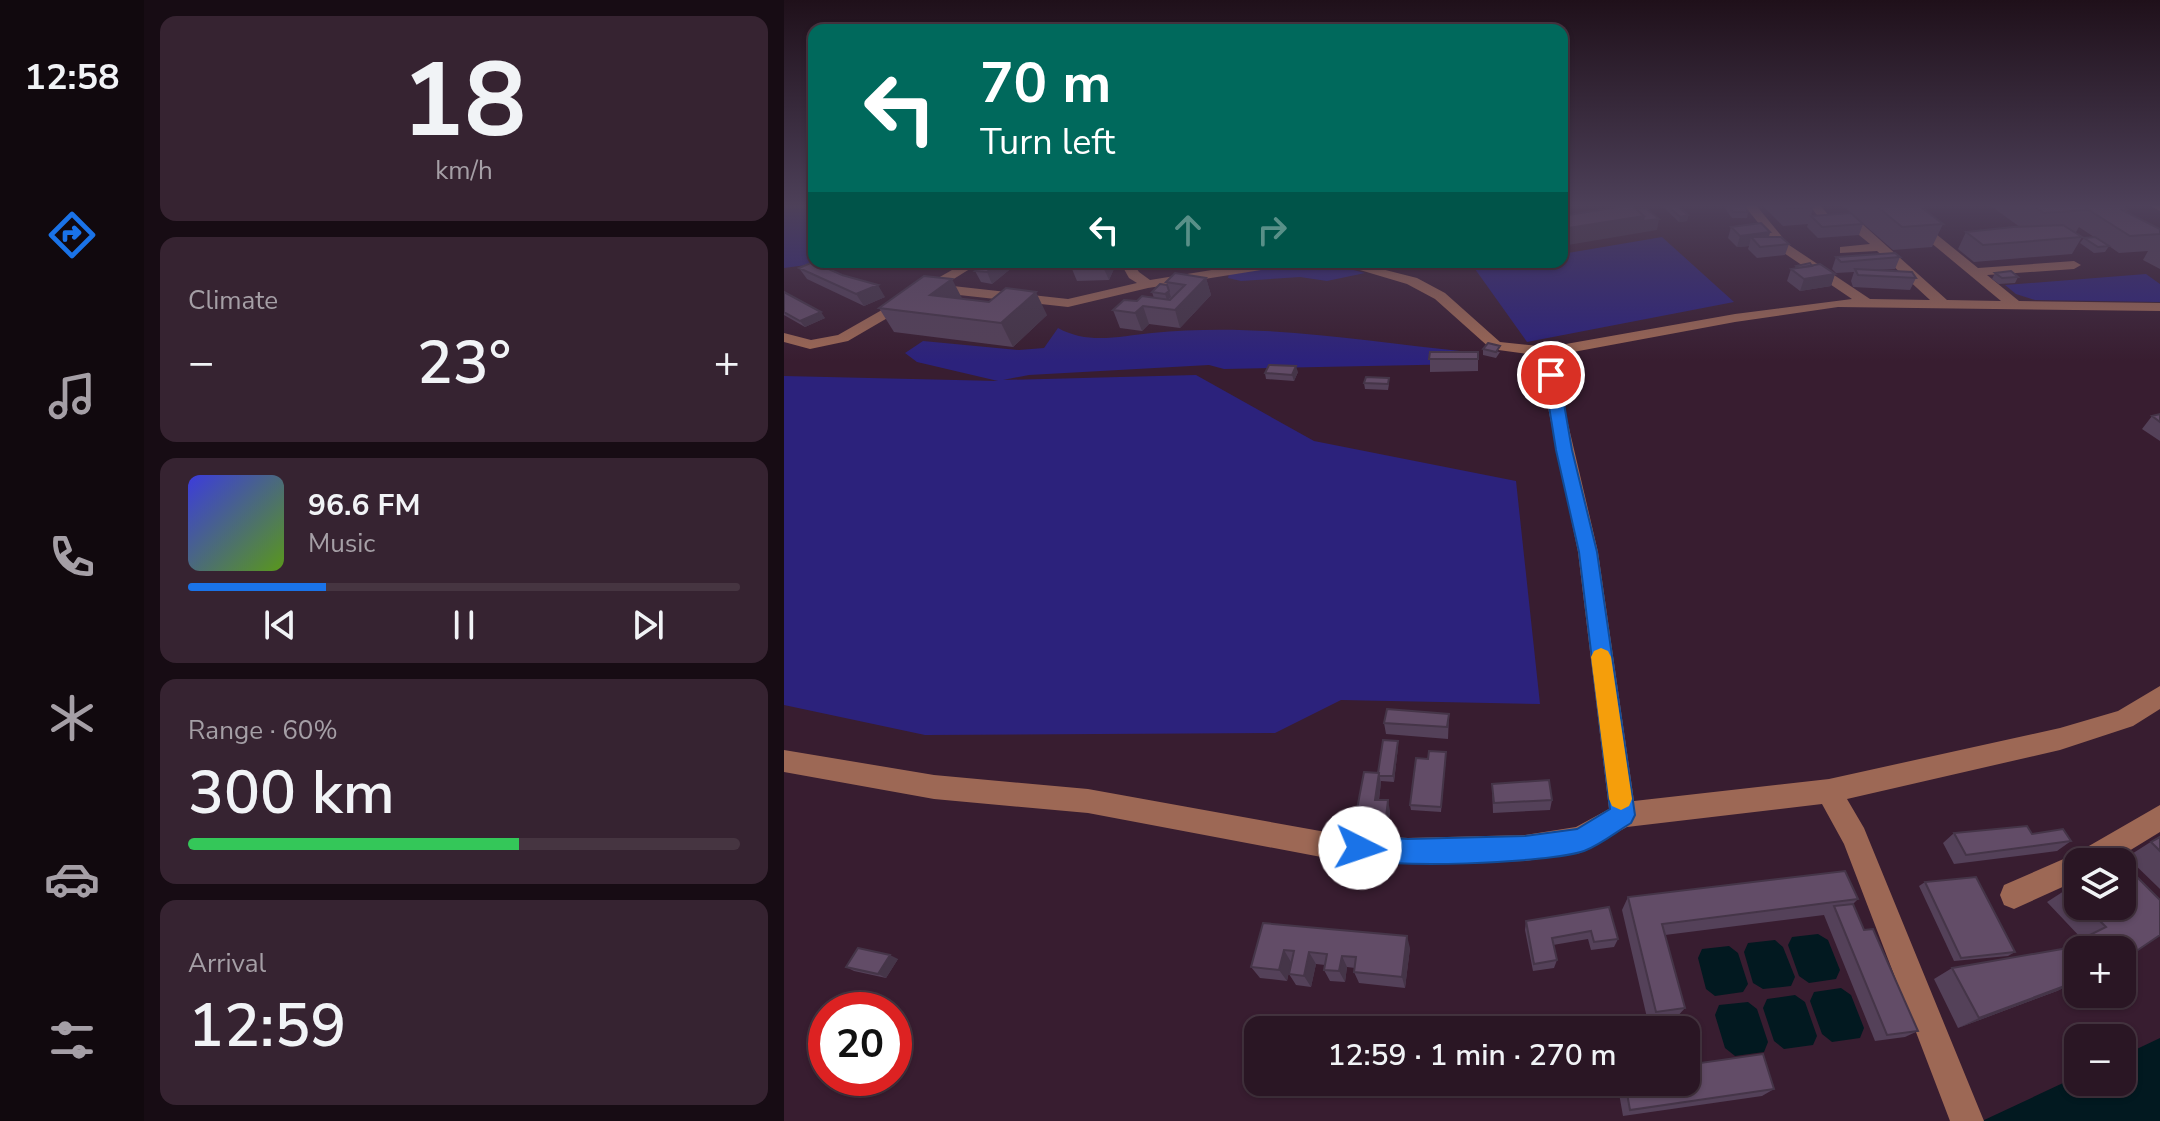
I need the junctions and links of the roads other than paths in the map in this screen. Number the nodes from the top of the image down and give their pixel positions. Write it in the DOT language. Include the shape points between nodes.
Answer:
graph roads {
  1 [pos="1797,256"];
  2 [pos="1890,256"];
  3 [pos="1955,256"];
  4 [pos="2074,265"];
  5 [pos="965,268"];
  6 [pos="1130,268"];
  7 [pos="1249,268"];
  8 [pos="1362,268"];
  9 [pos="1974,272"];
  10 [pos="1181,279"];
  11 [pos="1148,284"];
  12 [pos="931,288"];
  13 [pos="1142,301"];
  14 [pos="1864,301"];
  15 [pos="1943,304"];
  16 [pos="2015,305"];
  17 [pos="2160,307"];
  18 [pos="784,337"];
  19 [pos="1549,352"];
  20 [pos="2160,696"];
  21 [pos="784,761"];
  22 [pos="1829,791"];
  23 [pos="1623,815"];
  24 [pos="2160,818"];
  25 [pos="2109,848"];
  26 [pos="2064,872"];
  27 [pos="2014,895"];
  28 [pos="1967,1121"];
  1 -- 14 [label="street"];
  2 -- 15 [label="street"];
  3 -- 9 [label="street"];
  4 -- 9 [label="street"];
  5 -- 12 [label="street"];
  6 -- 11 [label="street"];
  7 -- 10 [label="street"];
  8 -- 19 [label="street" via="1412,281 1440,296 1496,346"];
  9 -- 16 [label="street"];
  10 -- 11 [label="street"];
  10 -- 13 [label="street"];
  11 -- 12 [label="street" via="1054,303"];
  12 -- 18 [label="street" via="828,343 810,345"];
  14 -- 15 [label="street"];
  14 -- 19 [label="street"];
  15 -- 16 [label="street"];
  16 -- 17 [label="street"];
  19 -- 23 [label="street" via="1588,552"];
  20 -- 22 [label="street" via="2125,719 2060,739"];
  21 -- 23 [label="street" via="934,787 1088,801 1337,847 1525,848 1580,840"];
  22 -- 23 [label="street"];
  22 -- 28 [label="street" via="1855,837"];
  24 -- 25 [label="street"];
  26 -- 27 [label="street"];
}
